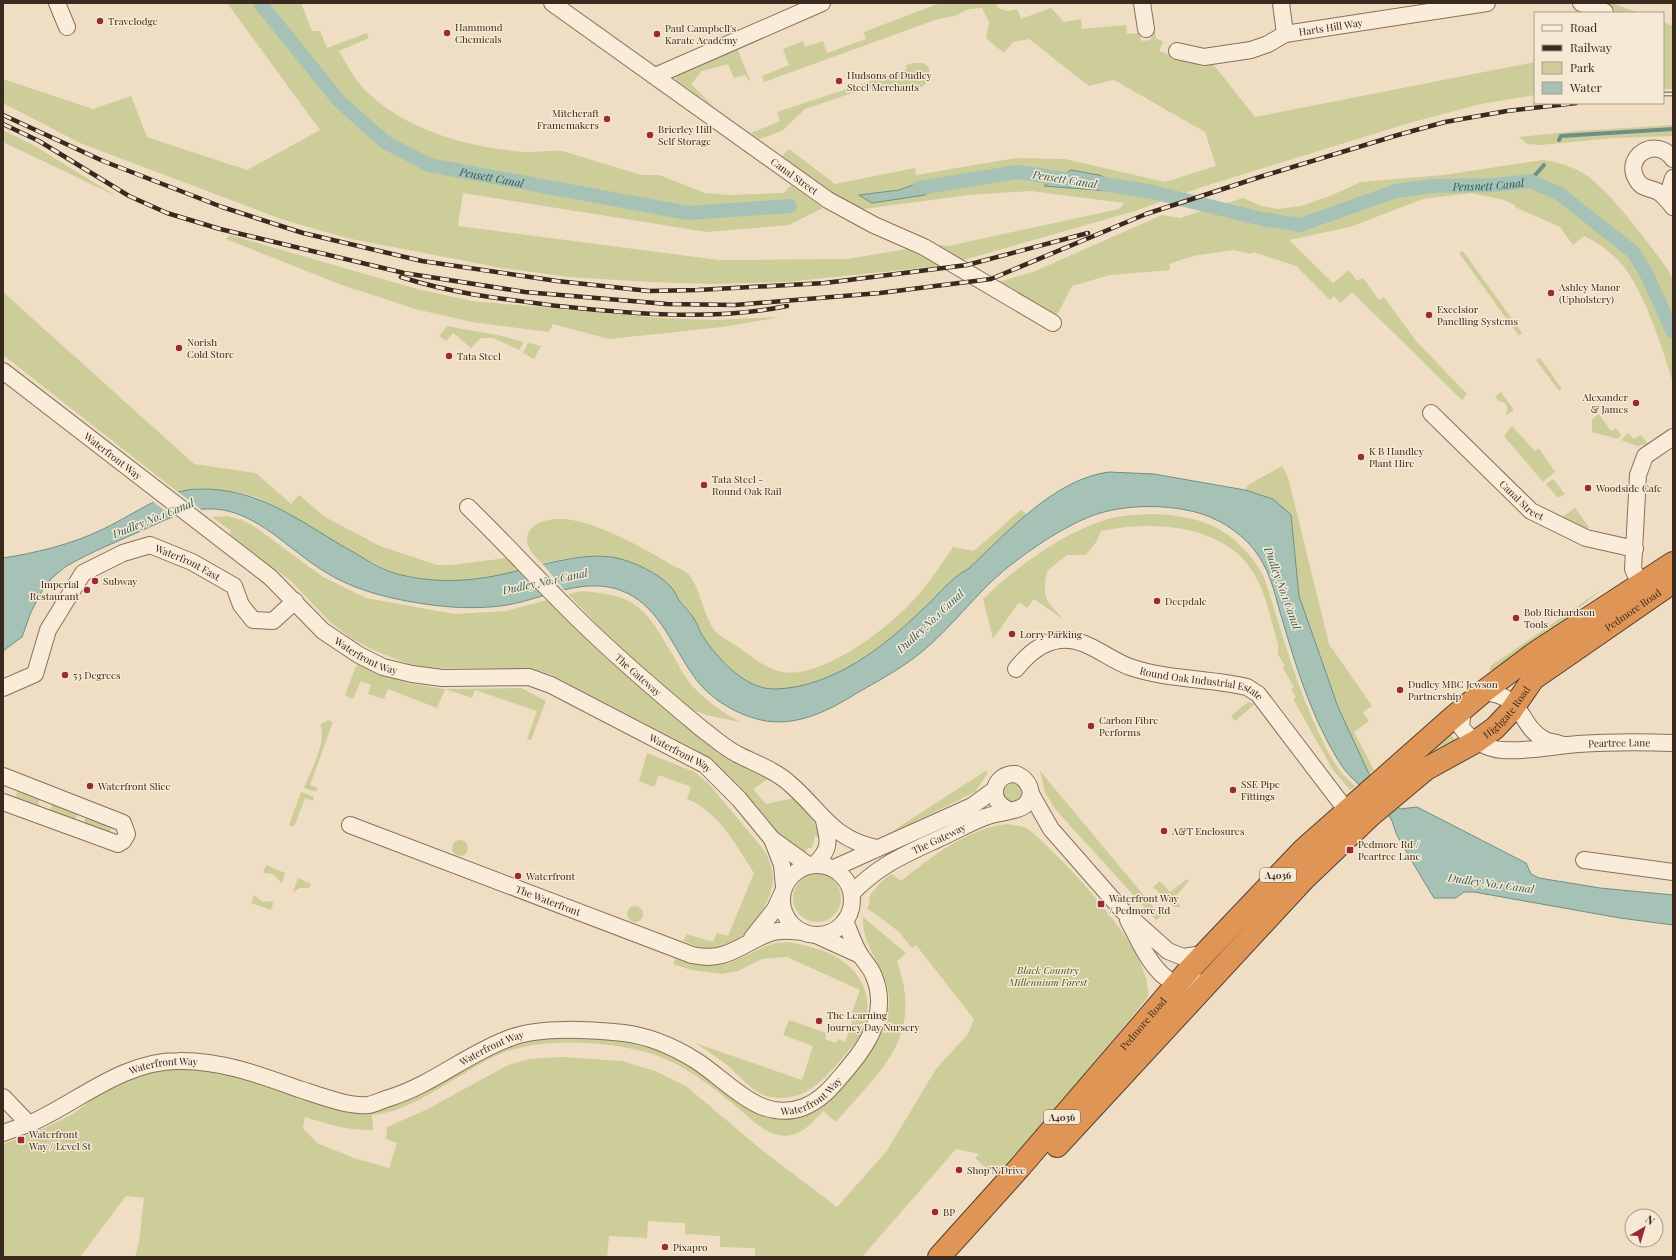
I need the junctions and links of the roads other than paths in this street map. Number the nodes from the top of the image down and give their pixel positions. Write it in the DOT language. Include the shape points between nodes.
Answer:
graph roads {
  1 [pos="57,3"];
  2 [pos="552,3"];
  3 [pos="822,3"];
  4 [pos="1142,3"];
  5 [pos="1281,3"];
  6 [pos="1487,3"];
  7 [pos="1582,7"];
  8 [pos="1403,10"];
  9 [pos="1605,12"];
  10 [pos="67,27"];
  11 [pos="1146,29"];
  12 [pos="1285,34"];
  13 [pos="1177,51"];
  14 [pos="655,76"];
  15 [pos="1673,159"];
  16 [pos="1673,178"];
  17 [pos="1053,323"];
  18 [pos="3,370"];
  19 [pos="1431,413"];
  20 [pos="1673,438"];
  21 [pos="468,507"];
  22 [pos="1635,550"];
  23 [pos="1661,578"];
  24 [pos="295,601"];
  25 [pos="1016,669"];
  26 [pos="1533,679"];
  27 [pos="3,688"];
  28 [pos="1483,692"];
  29 [pos="1515,704"];
  30 [pos="1463,708"];
  31 [pos="1477,741"];
  32 [pos="1673,743"];
  33 [pos="1565,746"];
  34 [pos="3,776"];
  35 [pos="1388,787"];
  36 [pos="994,790"];
  37 [pos="1031,794"];
  38 [pos="3,802"];
  39 [pos="1359,809"];
  40 [pos="1013,810"];
  41 [pos="824,821"];
  42 [pos="350,825"];
  43 [pos="1051,829"];
  44 [pos="772,839"];
  45 [pos="877,848"];
  46 [pos="1584,860"];
  47 [pos="812,865"];
  48 [pos="834,868"];
  49 [pos="1673,872"];
  50 [pos="783,890"];
  51 [pos="852,894"];
  52 [pos="1122,910"];
  53 [pos="845,922"];
  54 [pos="810,934"];
  55 [pos="747,944"];
  56 [pos="1168,951"];
  57 [pos="1203,954"];
  58 [pos="860,955"];
  59 [pos="1157,970"];
  60 [pos="1184,988"];
  61 [pos="1162,1000"];
  62 [pos="3,1097"];
  63 [pos="29,1124"];
  64 [pos="3,1133"];
  65 [pos="939,1257"];
  66 [pos="957,1257"];
  1 -- 10 [label="street"];
  2 -- 14 [label="street, Canal Street"];
  3 -- 14 [label="street"];
  4 -- 11 [label="street"];
  5 -- 12 [label="street"];
  6 -- 8 [label="street, Harts Hill Way"];
  7 -- 9 [label="street"];
  8 -- 12 [label="street, Harts Hill Way"];
  12 -- 13 [label="street, Harts Hill Way" via="1251,50 1204,57"];
  14 -- 17 [label="street, Canal Street" via="828,200 874,225 924,247"];
  15 -- 16 [label="street" via="1664,150 1650,148 1638,155 1634,174 1642,186 1660,193 1673,206 1670,188"];
  18 -- 24 [label="street, Waterfront Way" via="270,577"];
  19 -- 22 [label="street, Canal Street" via="1531,511 1586,538"];
  20 -- 22 [label="street" via="1645,456 1641,464 1638,475"];
  21 -- 41 [label="street, The Gateway" via="565,607 621,659 735,753 789,782"];
  22 -- 23 [label="street" via="1633,569"];
  23 -- 26 [label="highway, Pedmore Road / A4036"];
  23 -- 28 [label="highway, Pedmore Road" via="1535,653"];
  24 -- 27 [label="street, Waterfront East" via="273,621 253,620 241,605 234,586 192,562 150,545 123,553 83,573 48,630 35,674"];
  24 -- 44 [label="street, Waterfront Way" via="322,631 383,667 442,678 529,677 551,685 705,765 739,799"];
  25 -- 39 [label="street, Round Oak Industrial Estate" via="1024,659 1047,643 1061,640 1078,641 1123,664 1147,672 1247,687 1258,694"];
  26 -- 29 [label="highway, Highgate Road / A4036"];
  28 -- 29 [label="street" via="1500,695"];
  28 -- 30 [label="highway"];
  29 -- 31 [label="highway, Highgate Road / A4036" via="1504,720"];
  29 -- 33 [label="street, Peartree Lane" via="1535,732 1545,740"];
  30 -- 31 [label="street, Peartree Lane" via="1461,727 1466,736"];
  30 -- 35 [label="highway" via="1430,737"];
  31 -- 33 [label="street, Peartree Lane" via="1501,750 1551,749"];
  31 -- 35 [label="highway, A4036"];
  32 -- 33 [label="street, Peartree Lane"];
  34 -- 38 [label="street" via="124,823 127,834 118,844"];
  35 -- 39 [label="highway, A4036"];
  36 -- 37 [label="street, The Gateway" via="1003,777 1016,774 1026,780"];
  36 -- 40 [label="street, The Gateway" via="999,804"];
  36 -- 45 [label="street, The Gateway" via="972,806"];
  37 -- 40 [label="street" via="1025,805"];
  37 -- 43 [label="street, The Gateway"];
  39 -- 57 [label="highway, Pedmore Road / A4036" via="1303,850"];
  39 -- 60 [label="highway, Pedmore Road / A4036" via="1304,879 1208,980"];
  40 -- 43 [label="street, The Gateway"];
  40 -- 51 [label="street, The Gateway" via="986,817 895,859 877,870"];
  41 -- 45 [label="street, The Gateway" via="854,841"];
  41 -- 47 [label="street" via="828,846 824,856"];
  42 -- 55 [label="street, The Waterfront" via="692,955 717,957"];
  43 -- 52 [label="street, The Gateway"];
  44 -- 47 [label="street, Waterfront Way"];
  44 -- 50 [label="street, Waterfront Way" via="782,865"];
  45 -- 48 [label="street, The Gateway"];
  46 -- 49 [label="street"];
  47 -- 48 [label="street, Waterfront Way"];
  47 -- 50 [label="street" via="798,870 789,877"];
  48 -- 51 [label="street" via="846,879"];
  50 -- 54 [label="street, Waterfront Way" via="784,914 790,923"];
  50 -- 55 [label="street, The Waterfront" via="775,909"];
  51 -- 53 [label="street" via="851,908"];
  52 -- 56 [label="street, The Gateway"];
  52 -- 59 [label="street, The Gateway"];
  53 -- 54 [label="street" via="832,932"];
  53 -- 58 [label="street, Waterfront Way"];
  54 -- 55 [label="street, The Waterfront" via="783,930 770,932"];
  54 -- 58 [label="street, Waterfront Way"];
  56 -- 57 [label="street, The Gateway" via="1182,957"];
  56 -- 60 [label="street, The Gateway"];
  57 -- 60 [label="highway, Pedmore Road / A4036"];
  58 -- 63 [label="street, Waterfront Way" via="873,974 879,991 880,1005 872,1035 864,1050 827,1093 816,1101 792,1110 763,1108 695,1060 648,1038 620,1033 556,1030 513,1037 405,1093 367,1105 331,1100 216,1063 176,1060 140,1066"];
  59 -- 60 [label="street, The Gateway" via="1169,981"];
  59 -- 61 [label="street, The Gateway" via="1163,984"];
  60 -- 61 [label="highway, Pedmore Road / A4036"];
  60 -- 66 [label="highway, Pedmore Road / A4036"];
  61 -- 65 [label="highway, Pedmore Road / A4036" via="1020,1167"];
  62 -- 63 [label="street"];
  63 -- 64 [label="street, Waterfront Way"];
}
